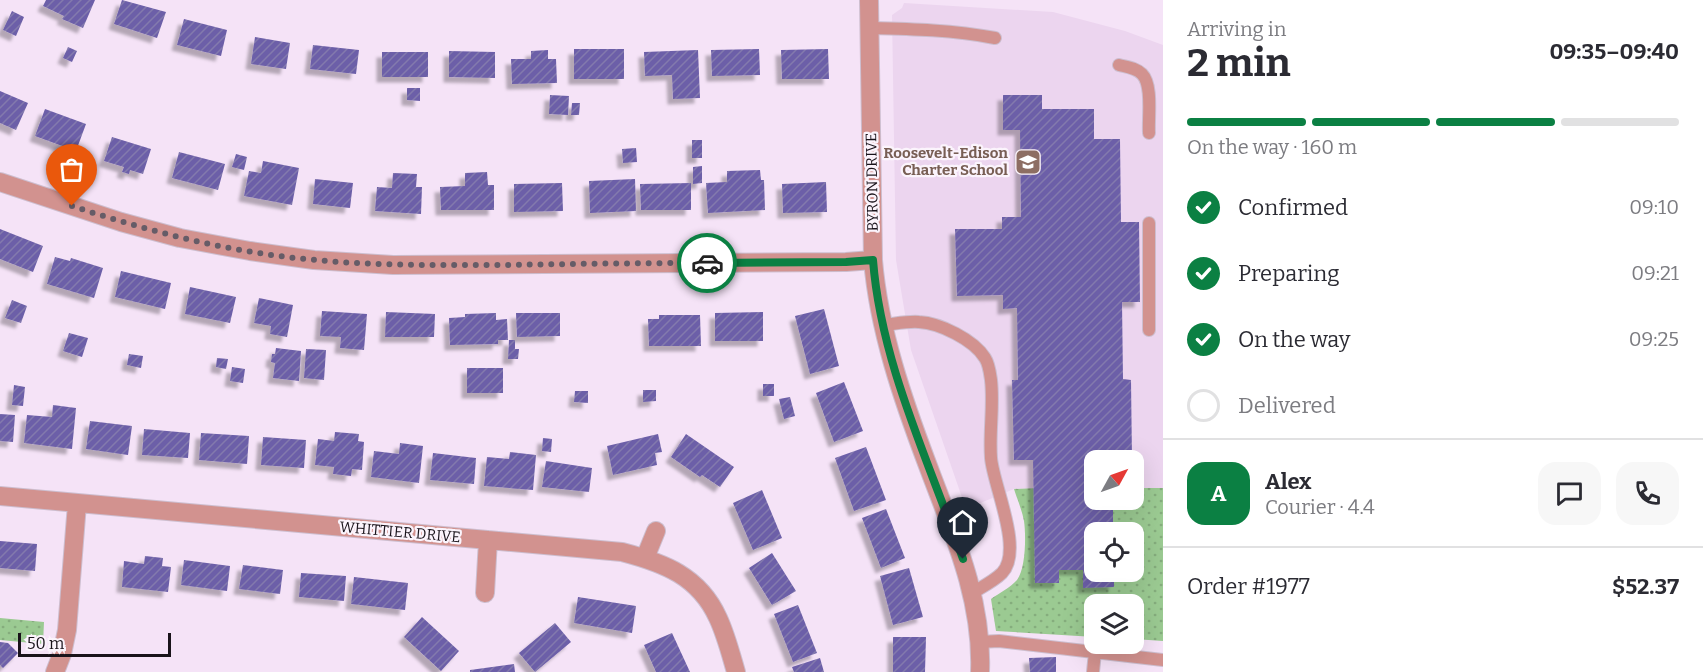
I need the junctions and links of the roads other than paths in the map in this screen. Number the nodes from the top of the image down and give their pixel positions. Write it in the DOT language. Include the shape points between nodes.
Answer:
graph roads {
  1 [pos="869,0"];
  2 [pos="870,28"];
  3 [pos="995,38"];
  4 [pos="1119,65"];
  5 [pos="1149,133"];
  6 [pos="0,182"];
  7 [pos="1149,223"];
  8 [pos="873,260"];
  9 [pos="883,325"];
  10 [pos="1149,330"];
  11 [pos="0,496"];
  12 [pos="77,504"];
  13 [pos="656,531"];
  14 [pos="488,540"];
  15 [pos="645,558"];
  16 [pos="485,593"];
  17 [pos="972,593"];
  18 [pos="979,642"];
  19 [pos="1084,651"];
  20 [pos="1095,654"];
  21 [pos="1112,654"];
  22 [pos="1163,660"];
  23 [pos="55,672"];
  24 [pos="736,672"];
  25 [pos="981,672"];
  26 [pos="1093,672"];
  1 -- 2 [label="street, BYRON DRIVE"];
  2 -- 3 [label="lane" via="937,30"];
  2 -- 8 [label="street, BYRON DRIVE"];
  4 -- 5 [label="lane" via="1137,70 1148,85"];
  6 -- 8 [label="street" via="180,238 314,260 404,265"];
  7 -- 10 [label="lane"];
  8 -- 9 [label="street, BYRON DRIVE"];
  9 -- 17 [label="street, BYRON DRIVE"];
  9 -- 17 [label="lane" via="919,321 938,326 977,348 987,360 991,381 991,457 1008,528 1009,558 1004,572"];
  11 -- 12 [label="street, WHITTIER DRIVE"];
  12 -- 14 [label="street, WHITTIER DRIVE"];
  12 -- 23 [label="street" via="67,630"];
  13 -- 15 [label="street"];
  14 -- 15 [label="street, WHITTIER DRIVE" via="622,552"];
  14 -- 16 [label="street"];
  15 -- 24 [label="street, WHITTIER DRIVE" via="683,576 702,593 718,618"];
  17 -- 18 [label="street, BYRON DRIVE"];
  18 -- 19 [label="lane"];
  18 -- 25 [label="street, BYRON DRIVE"];
  20 -- 26 [label="lane"];
  21 -- 22 [label="lane"];
}
